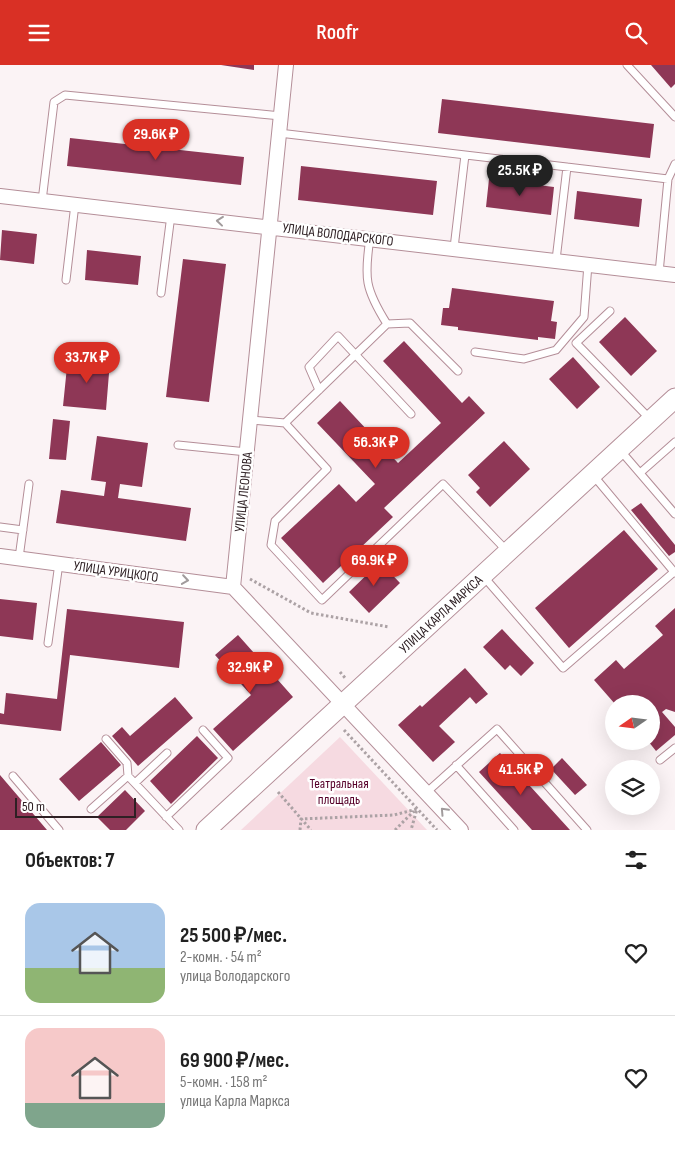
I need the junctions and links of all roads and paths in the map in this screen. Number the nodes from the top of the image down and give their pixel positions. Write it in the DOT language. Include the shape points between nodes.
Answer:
graph roads {
  1 [pos="286,65"];
  2 [pos="627,65"];
  3 [pos="281,116"];
  4 [pos="675,117"];
  5 [pos="279,133"];
  6 [pos="465,155"];
  7 [pos="675,164"];
  8 [pos="567,167"];
  9 [pos="668,179"];
  10 [pos="0,196"];
  11 [pos="42,201"];
  12 [pos="74,204"];
  13 [pos="171,215"];
  14 [pos="269,226"];
  15 [pos="370,237"];
  16 [pos="454,248"];
  17 [pos="556,260"];
  18 [pos="588,264"];
  19 [pos="659,273"];
  20 [pos="675,275"];
  21 [pos="66,280"];
  22 [pos="161,293"];
  23 [pos="610,311"];
  24 [pos="387,324"];
  25 [pos="475,352"];
  26 [pos="356,355"];
  27 [pos="458,371"];
  28 [pos="319,390"];
  29 [pos="675,398"];
  30 [pos="411,414"];
  31 [pos="250,420"];
  32 [pos="652,420"];
  33 [pos="285,423"];
  34 [pos="675,442"];
  35 [pos="178,445"];
  36 [pos="620,450"];
  37 [pos="247,452"];
  38 [pos="640,473"];
  39 [pos="592,475"];
  40 [pos="30,483"];
  41 [pos="675,513"];
  42 [pos="0,527"];
  43 [pos="23,530"];
  44 [pos="509,553"];
  45 [pos="0,556"];
  46 [pos="19,558"];
  47 [pos="59,563"];
  48 [pos="675,572"];
  49 [pos="483,576"];
  50 [pos="233,587"];
  51 [pos="48,643"];
  52 [pos="343,704"];
  53 [pos="203,730"];
  54 [pos="344,731"];
  55 [pos="106,739"];
  56 [pos="675,748"];
  57 [pos="167,753"];
  58 [pos="660,760"];
  59 [pos="456,765"];
  60 [pos="13,776"];
  61 [pos="128,776"];
  62 [pos="135,783"];
  63 [pos="278,792"];
  64 [pos="427,792"];
  65 [pos="91,809"];
  66 [pos="417,809"];
  67 [pos="166,817"];
  68 [pos="301,819"];
  69 [pos="59,830"];
  70 [pos="179,830"];
  71 [pos="206,830"];
  72 [pos="300,830"];
  73 [pos="311,830"];
  74 [pos="395,830"];
  75 [pos="411,830"];
  76 [pos="437,830"];
  77 [pos="462,830"];
  78 [pos="514,830"];
  79 [pos="587,830"];
  1 -- 3 [label="street, УЛИЦА ЛЕОНОВА"];
  2 -- 4 [label="lane"];
  3 -- 5 [label="street, УЛИЦА ЛЕОНОВА"];
  3 -- 11 [label="lane" via="65,95 54,102"];
  5 -- 6 [label="lane"];
  5 -- 14 [label="street, УЛИЦА ЛЕОНОВА"];
  6 -- 8 [label="lane"];
  6 -- 16 [label="lane"];
  7 -- 9 [label="lane"];
  8 -- 9 [label="lane"];
  8 -- 17 [label="lane"];
  9 -- 19 [label="lane"];
  10 -- 11 [label="street, УЛИЦА ВОЛОДАРСКОГО"];
  11 -- 12 [label="street, УЛИЦА ВОЛОДАРСКОГО"];
  12 -- 13 [label="street, УЛИЦА ВОЛОДАРСКОГО"];
  12 -- 21 [label="lane"];
  14 -- 13 [label="street, УЛИЦА ВОЛОДАРСКОГО, one-way"];
  13 -- 22 [label="lane"];
  14 -- 15 [label="street, УЛИЦА ВОЛОДАРСКОГО"];
  14 -- 31 [label="street, УЛИЦА ЛЕОНОВА"];
  15 -- 16 [label="street, УЛИЦА ВОЛОДАРСКОГО"];
  15 -- 24 [label="lane" via="365,269 368,286"];
  16 -- 17 [label="street, УЛИЦА ВОЛОДАРСКОГО"];
  17 -- 18 [label="street, УЛИЦА ВОЛОДАРСКОГО"];
  18 -- 19 [label="street, УЛИЦА ВОЛОДАРСКОГО"];
  18 -- 25 [label="lane" via="584,317 556,350 524,359"];
  19 -- 20 [label="street, УЛИЦА ВОЛОДАРСКОГО"];
  23 -- 32 [label="lane" via="576,343"];
  24 -- 26 [label="lane"];
  24 -- 27 [label="lane" via="410,323"];
  26 -- 28 [label="lane"];
  26 -- 28 [label="lane" via="338,336 309,367"];
  26 -- 30 [label="lane"];
  28 -- 33 [label="lane"];
  29 -- 32 [label="street, УЛИЦА КАРЛА МАРКСА"];
  31 -- 33 [label="lane"];
  31 -- 37 [label="street, УЛИЦА ЛЕОНОВА"];
  32 -- 36 [label="street, УЛИЦА КАРЛА МАРКСА"];
  33 -- 44 [label="lane" via="328,469 275,521 271,545 322,600 442,484"];
  34 -- 38 [label="lane"];
  35 -- 37 [label="lane"];
  36 -- 38 [label="lane"];
  36 -- 39 [label="street, УЛИЦА КАРЛА МАРКСА"];
  37 -- 50 [label="street, УЛИЦА ЛЕОНОВА"];
  38 -- 41 [label="lane"];
  39 -- 44 [label="street, УЛИЦА КАРЛА МАРКСА"];
  39 -- 48 [label="lane"];
  40 -- 43 [label="lane"];
  42 -- 43 [label="lane"];
  43 -- 46 [label="lane"];
  44 -- 49 [label="street, УЛИЦА КАРЛА МАРКСА"];
  45 -- 46 [label="street, УЛИЦА УРИЦКОГО"];
  46 -- 47 [label="street, УЛИЦА УРИЦКОГО"];
  47 -- 50 [label="street, УЛИЦА УРИЦКОГО, one-way"];
  47 -- 51 [label="lane"];
  48 -- 49 [label="lane" via="563,668"];
  49 -- 52 [label="street, УЛИЦА КАРЛА МАРКСА"];
  50 -- 52 [label="street"];
  52 -- 64 [label="street"];
  52 -- 71 [label="street, УЛИЦА КАРЛА МАРКСА"];
  53 -- 67 [label="lane" via="228,758"];
  54 -- 66 [label="path"];
  55 -- 61 [label="lane" via="127,763"];
  56 -- 58 [label="lane"];
  57 -- 62 [label="lane"];
  59 -- 64 [label="lane"];
  59 -- 78 [label="lane"];
  59 -- 79 [label="lane" via="497,729"];
  60 -- 69 [label="lane"];
  61 -- 62 [label="lane"];
  61 -- 65 [label="lane"];
  62 -- 67 [label="lane"];
  63 -- 68 [label="path"];
  77 -- 64 [label="street, one-way"];
  66 -- 68 [label="path" via="394,815"];
  66 -- 74 [label="path"];
  66 -- 75 [label="path"];
  66 -- 76 [label="path"];
  67 -- 70 [label="lane"];
  68 -- 72 [label="path"];
  68 -- 73 [label="path"];
}
